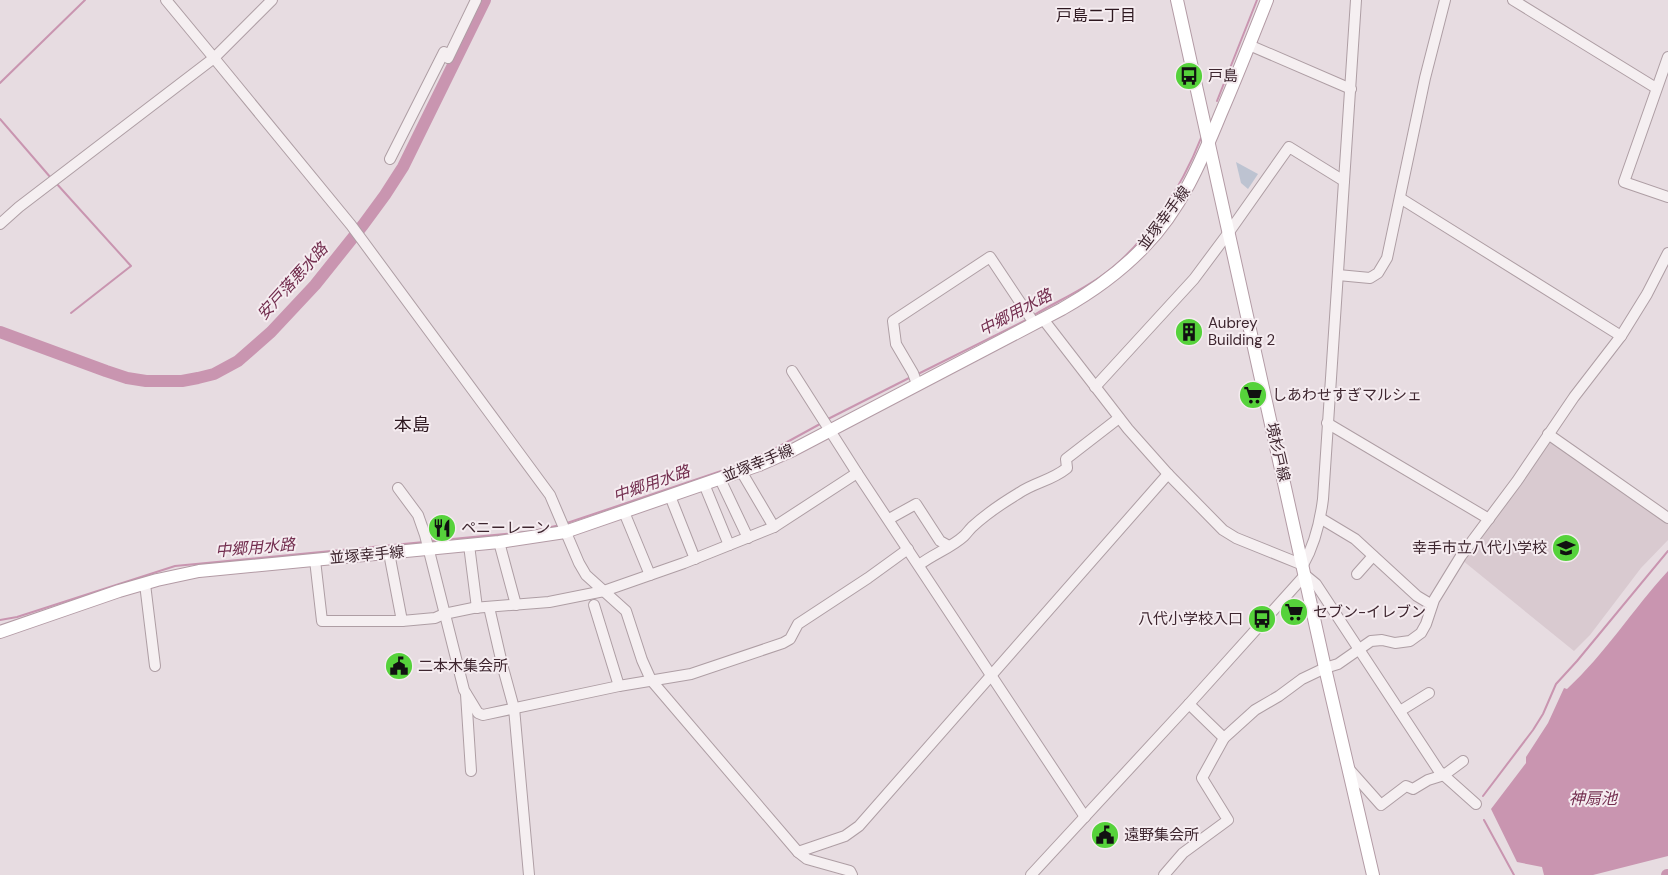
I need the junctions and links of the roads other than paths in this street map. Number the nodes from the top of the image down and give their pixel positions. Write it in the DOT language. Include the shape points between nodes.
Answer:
graph roads {
  1 [pos="166,0"];
  2 [pos="272,0"];
  3 [pos="476,0"];
  4 [pos="1177,0"];
  5 [pos="1266,0"];
  6 [pos="1356,0"];
  7 [pos="1445,0"];
  8 [pos="1513,0"];
  9 [pos="1249,45"];
  10 [pos="1668,57"];
  11 [pos="214,58"];
  12 [pos="1661,83"];
  13 [pos="1351,89"];
  14 [pos="1199,100"];
  15 [pos="1225,105"];
  16 [pos="1209,143"];
  17 [pos="390,159"];
  18 [pos="1344,180"];
  19 [pos="1668,197"];
  20 [pos="1400,198"];
  21 [pos="0,224"];
  22 [pos="1229,232"];
  23 [pos="1668,253"];
  24 [pos="1338,276"];
  25 [pos="1039,321"];
  26 [pos="1621,336"];
  27 [pos="792,371"];
  28 [pos="917,384"];
  29 [pos="1095,387"];
  30 [pos="1119,418"];
  31 [pos="1327,423"];
  32 [pos="830,431"];
  33 [pos="1548,434"];
  34 [pos="741,471"];
  35 [pos="857,472"];
  36 [pos="1168,474"];
  37 [pos="720,479"];
  38 [pos="704,484"];
  39 [pos="400,487"];
  40 [pos="670,496"];
  41 [pos="624,512"];
  42 [pos="1320,518"];
  43 [pos="1668,518"];
  44 [pos="889,519"];
  45 [pos="1489,519"];
  46 [pos="774,527"];
  47 [pos="566,532"];
  48 [pos="748,538"];
  49 [pos="499,542"];
  50 [pos="469,545"];
  51 [pos="729,545"];
  52 [pos="949,546"];
  53 [pos="908,548"];
  54 [pos="427,549"];
  55 [pos="389,553"];
  56 [pos="1373,556"];
  57 [pos="695,558"];
  58 [pos="315,560"];
  59 [pos="919,565"];
  60 [pos="1304,570"];
  61 [pos="1357,574"];
  62 [pos="650,575"];
  63 [pos="145,584"];
  64 [pos="604,591"];
  65 [pos="516,605"];
  66 [pos="594,605"];
  67 [pos="1432,605"];
  68 [pos="489,607"];
  69 [pos="477,608"];
  70 [pos="444,614"];
  71 [pos="402,621"];
  72 [pos="0,632"];
  73 [pos="1360,650"];
  74 [pos="155,666"];
  75 [pos="1325,668"];
  76 [pos="992,675"];
  77 [pos="651,680"];
  78 [pos="619,686"];
  79 [pos="466,693"];
  80 [pos="1429,693"];
  81 [pos="1190,704"];
  82 [pos="514,708"];
  83 [pos="1400,712"];
  84 [pos="1224,738"];
  85 [pos="1463,761"];
  86 [pos="1349,769"];
  87 [pos="471,771"];
  88 [pos="1444,775"];
  89 [pos="1428,780"];
  90 [pos="1435,789"];
  91 [pos="1476,804"];
  92 [pos="1085,817"];
  93 [pos="798,852"];
  94 [pos="528,875"];
  95 [pos="852,875"];
  96 [pos="1031,875"];
  97 [pos="1164,875"];
  98 [pos="1373,875"];
  1 -- 11 [label="street"];
  2 -- 11 [label="street"];
  3 -- 17 [label="street" via="448,58 444,52"];
  4 -- 14 [label="main road, 境杉戸線"];
  5 -- 9 [label="main road, 並塚幸手線"];
  6 -- 13 [label="street"];
  7 -- 20 [label="street"];
  8 -- 12 [label="street"];
  9 -- 13 [label="street"];
  9 -- 15 [label="main road, 並塚幸手線"];
  10 -- 12 [label="street"];
  11 -- 21 [label="street"];
  11 -- 47 [label="street" via="357,233 550,495"];
  12 -- 19 [label="street" via="1624,182"];
  13 -- 18 [label="street"];
  14 -- 15 [label="main road" via="1212,107"];
  14 -- 16 [label="main road, 境杉戸線"];
  15 -- 16 [label="main road, 並塚幸手線"];
  16 -- 22 [label="main road, 境杉戸線"];
  16 -- 25 [label="main road, 並塚幸手線" via="1180,200 1145,247 1086,295"];
  18 -- 22 [label="street" via="1288,147"];
  18 -- 24 [label="street"];
  20 -- 24 [label="street" via="1386,258 1378,272 1370,278"];
  20 -- 26 [label="street"];
  22 -- 29 [label="street" via="1194,279"];
  22 -- 60 [label="main road, 境杉戸線"];
  23 -- 26 [label="street"];
  24 -- 31 [label="street"];
  25 -- 28 [label="main road, 並塚幸手線"];
  25 -- 28 [label="street" via="990,257 893,321 896,344"];
  25 -- 29 [label="street"];
  26 -- 33 [label="street"];
  27 -- 32 [label="street"];
  28 -- 32 [label="main road, 並塚幸手線"];
  29 -- 30 [label="street"];
  30 -- 36 [label="street"];
  30 -- 52 [label="street" via="1066,458 1066,468 1059,475 1034,483"];
  31 -- 42 [label="street"];
  31 -- 45 [label="street"];
  32 -- 34 [label="main road, 並塚幸手線" via="759,466"];
  32 -- 35 [label="street"];
  33 -- 43 [label="street"];
  33 -- 45 [label="street"];
  34 -- 37 [label="main road, 並塚幸手線"];
  34 -- 46 [label="street"];
  35 -- 44 [label="street"];
  35 -- 46 [label="street"];
  36 -- 60 [label="street" via="1223,530"];
  36 -- 76 [label="street"];
  37 -- 38 [label="main road, 並塚幸手線"];
  37 -- 48 [label="street"];
  38 -- 40 [label="main road, 並塚幸手線"];
  38 -- 51 [label="street"];
  39 -- 54 [label="street" via="418,515"];
  40 -- 41 [label="main road, 並塚幸手線"];
  40 -- 57 [label="street"];
  41 -- 47 [label="main road, 並塚幸手線"];
  41 -- 62 [label="street"];
  42 -- 56 [label="street" via="1355,538"];
  42 -- 60 [label="street"];
  44 -- 52 [label="street" via="916,504 940,541"];
  44 -- 53 [label="street"];
  45 -- 67 [label="street" via="1461,556"];
  46 -- 48 [label="street"];
  47 -- 49 [label="main road, 並塚幸手線"];
  47 -- 64 [label="street" via="586,575"];
  48 -- 51 [label="street"];
  49 -- 50 [label="main road, 並塚幸手線"];
  49 -- 65 [label="street"];
  50 -- 54 [label="main road, 並塚幸手線"];
  50 -- 69 [label="street"];
  51 -- 57 [label="street"];
  52 -- 59 [label="street"];
  53 -- 59 [label="street"];
  53 -- 77 [label="street" via="798,624 790,639 691,674"];
  54 -- 55 [label="main road, 並塚幸手線"];
  54 -- 70 [label="street"];
  55 -- 58 [label="main road, 並塚幸手線"];
  55 -- 71 [label="street"];
  56 -- 61 [label="street"];
  56 -- 67 [label="street" via="1417,596"];
  57 -- 62 [label="street"];
  58 -- 63 [label="main road, 並塚幸手線" via="199,571"];
  58 -- 71 [label="street" via="322,621"];
  59 -- 76 [label="street"];
  60 -- 73 [label="street"];
  60 -- 75 [label="main road, 境杉戸線"];
  60 -- 81 [label="street"];
  62 -- 64 [label="street"];
  63 -- 72 [label="main road, 並塚幸手線"];
  63 -- 74 [label="street"];
  64 -- 65 [label="street"];
  64 -- 77 [label="street" via="626,611"];
  65 -- 68 [label="street"];
  66 -- 78 [label="street"];
  67 -- 73 [label="street" via="1426,624 1414,639 1395,643 1371,641"];
  68 -- 69 [label="street"];
  68 -- 82 [label="street"];
  69 -- 70 [label="street"];
  70 -- 71 [label="street"];
  70 -- 79 [label="street"];
  73 -- 75 [label="street"];
  73 -- 83 [label="street"];
  75 -- 84 [label="street" via="1255,710"];
  75 -- 86 [label="main road, 境杉戸線"];
  76 -- 92 [label="street"];
  76 -- 93 [label="street" via="859,826 845,836"];
  77 -- 78 [label="street"];
  77 -- 93 [label="street"];
  78 -- 82 [label="street"];
  79 -- 82 [label="street" via="478,713 483,715"];
  79 -- 87 [label="street"];
  80 -- 83 [label="street"];
  81 -- 84 [label="street"];
  81 -- 92 [label="street"];
  82 -- 94 [label="street"];
  83 -- 88 [label="street"];
  84 -- 97 [label="street" via="1202,778 1228,820 1183,853"];
  85 -- 88 [label="street"];
  86 -- 89 [label="street" via="1381,805 1406,786 1413,789"];
  86 -- 98 [label="main road, 境杉戸線"];
  88 -- 89 [label="street"];
  88 -- 91 [label="street"];
  89 -- 90 [label="street"];
  92 -- 96 [label="street"];
  93 -- 95 [label="street" via="807,860 850,871"];
}
